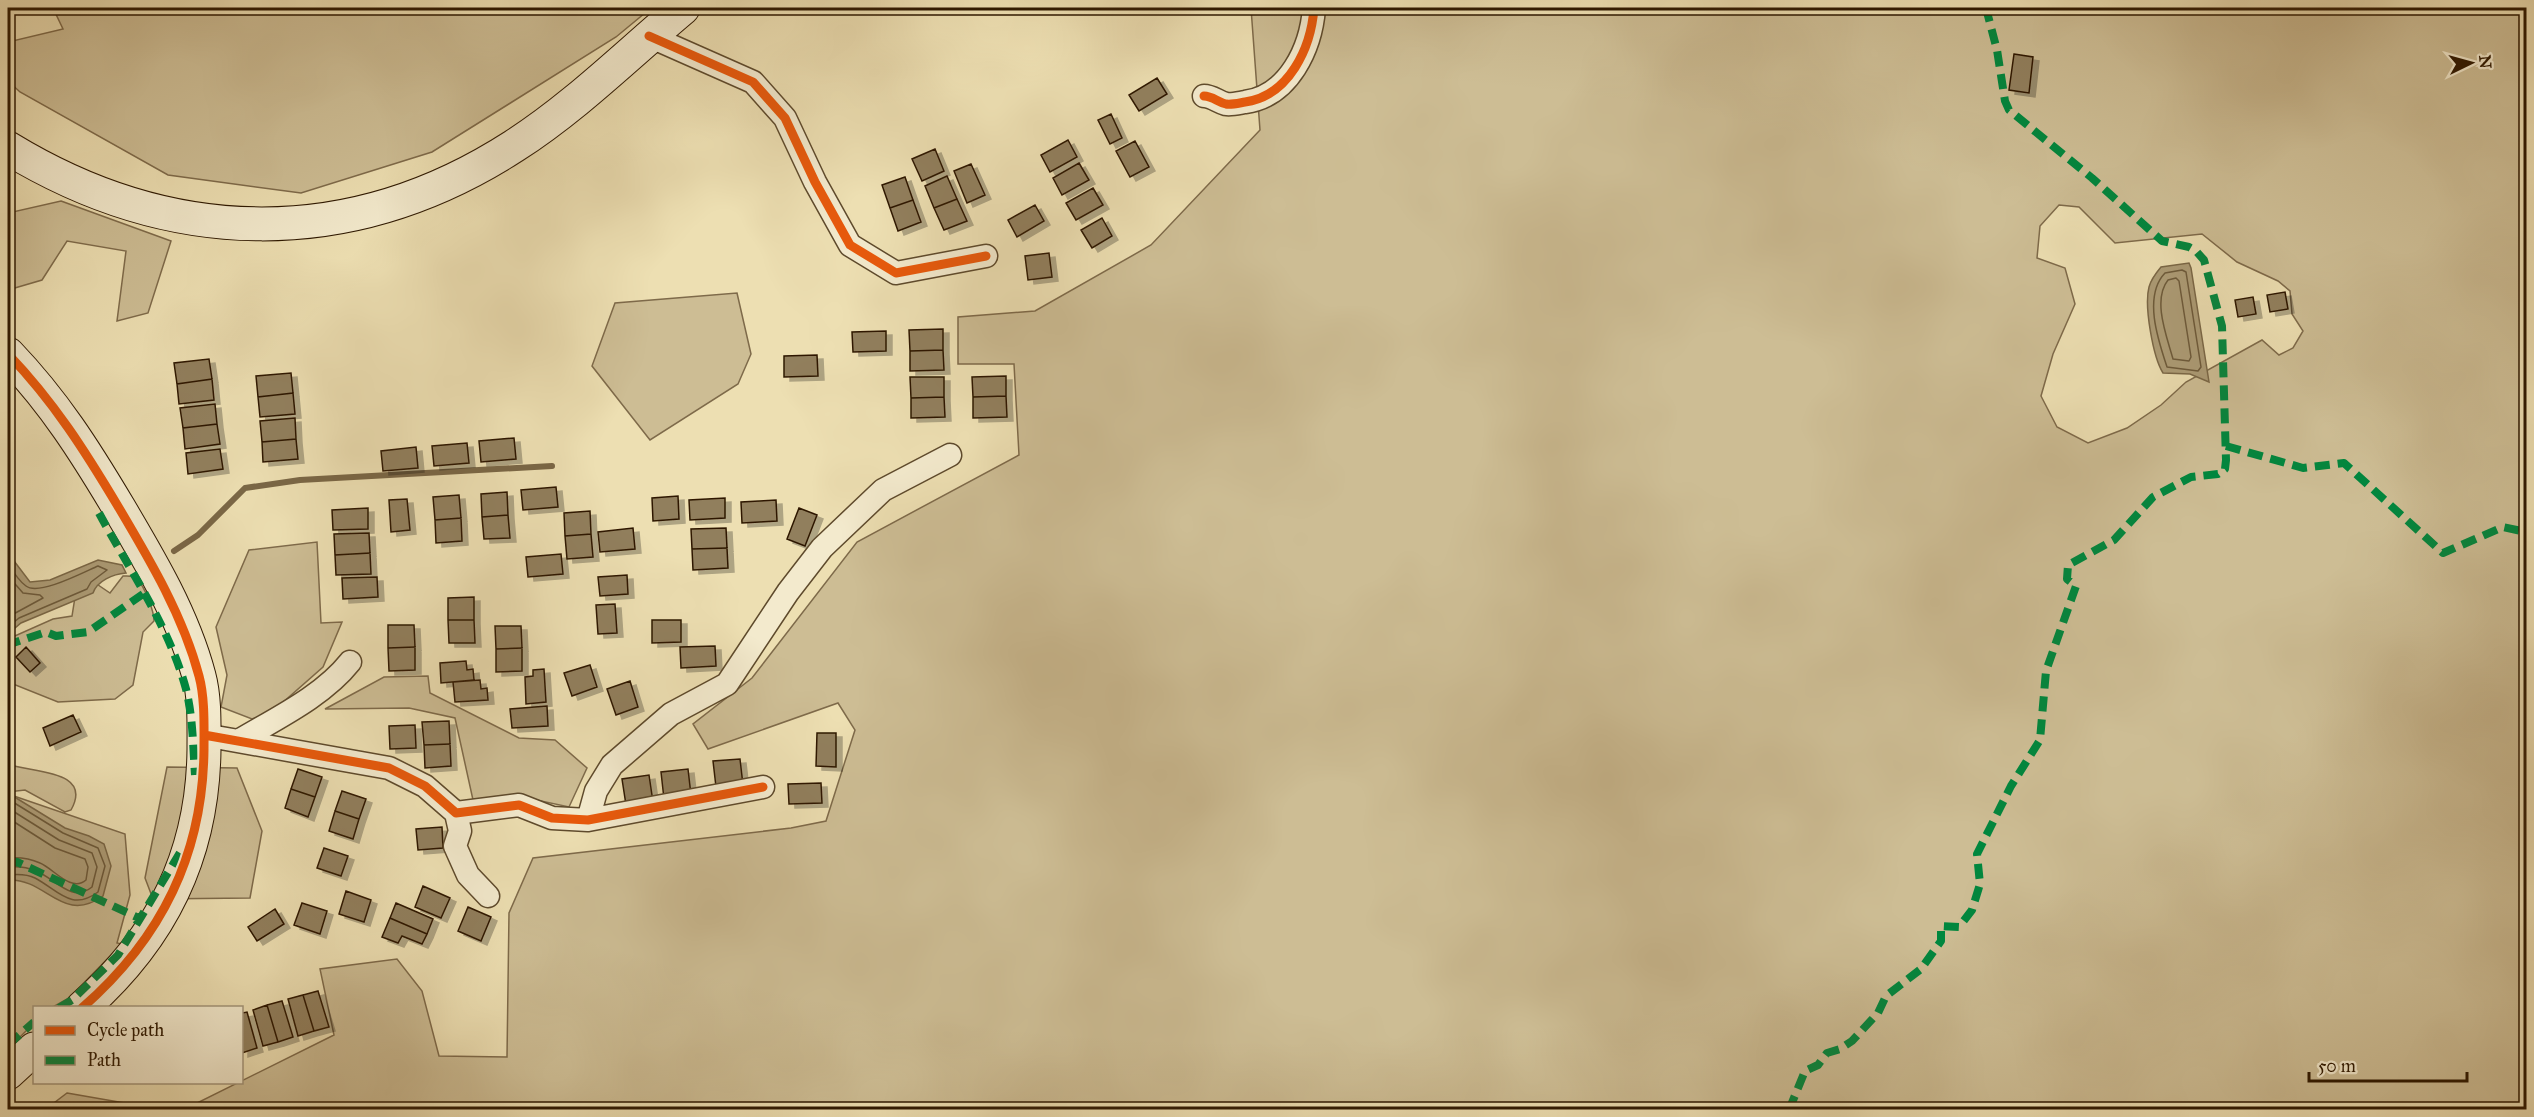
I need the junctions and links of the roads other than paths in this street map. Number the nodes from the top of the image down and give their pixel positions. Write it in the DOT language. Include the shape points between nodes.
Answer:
graph roads {
  1 [pos="683,8"];
  2 [pos="1314,8"];
  3 [pos="649,36"];
  4 [pos="1204,96"];
  5 [pos="8,148"];
  6 [pos="986,256"];
  7 [pos="8,354"];
  8 [pos="950,454"];
  9 [pos="350,662"];
  10 [pos="204,735"];
  11 [pos="240,740"];
  12 [pos="763,787"];
  13 [pos="456,813"];
  14 [pos="588,820"];
  15 [pos="488,896"];
  16 [pos="84,1006"];
  17 [pos="33,1050"];
  18 [pos="8,1073"];
  1 -- 3 [label="street"];
  2 -- 4 [label="street" via="1304,50 1276,91 1253,101 1226,104"];
  3 -- 5 [label="street" via="563,110 494,158 415,197 330,218 266,224 174,216 87,190"];
  3 -- 6 [label="street" via="753,82 785,118 850,244 896,273"];
  7 -- 10 [label="street" via="38,385 78,439 180,619 201,682"];
  8 -- 14 [label="street" via="883,490 822,548 727,684 671,714 612,765 596,791"];
  9 -- 11 [label="street" via="339,675"];
  10 -- 11 [label="street"];
  10 -- 16 [label="street" via="198,820 177,885 133,954"];
  11 -- 13 [label="street" via="389,768 424,786"];
  12 -- 14 [label="street"];
  13 -- 14 [label="street" via="519,805 552,819"];
  13 -- 15 [label="street" via="460,831 455,846 468,875"];
  17 -- 18 [label="street"];
}
